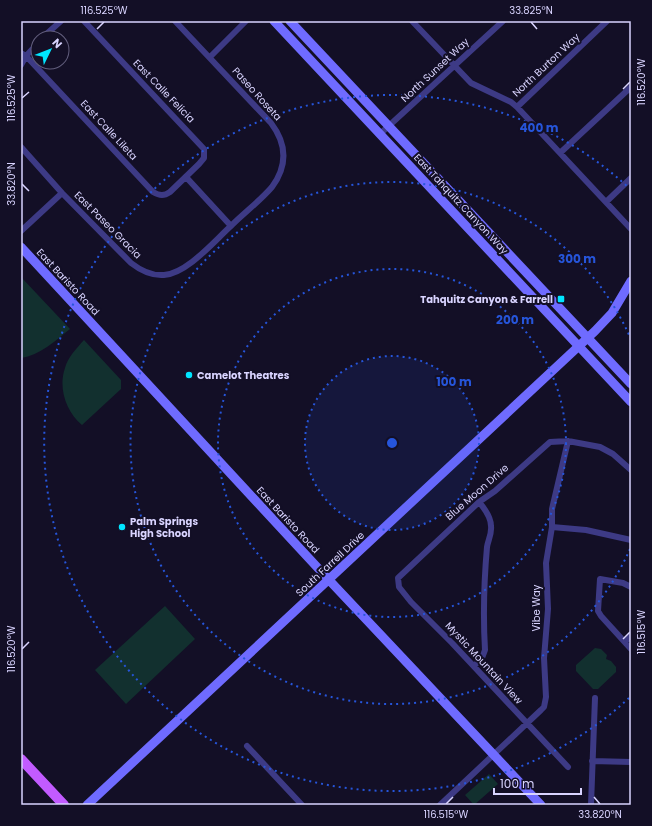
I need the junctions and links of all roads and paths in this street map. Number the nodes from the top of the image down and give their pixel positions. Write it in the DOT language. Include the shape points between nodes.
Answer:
graph roads {
  1 [pos="61,21"];
  2 [pos="84,21"];
  3 [pos="175,21"];
  4 [pos="246,21"];
  5 [pos="274,21"];
  6 [pos="290,21"];
  7 [pos="412,21"];
  8 [pos="503,21"];
  9 [pos="607,21"];
  10 [pos="51,30"];
  11 [pos="24,54"];
  12 [pos="210,57"];
  13 [pos="21,65"];
  14 [pos="454,66"];
  15 [pos="631,87"];
  16 [pos="517,106"];
  17 [pos="388,126"];
  18 [pos="380,134"];
  19 [pos="21,147"];
  20 [pos="560,153"];
  21 [pos="186,178"];
  22 [pos="631,178"];
  23 [pos="62,192"];
  24 [pos="606,202"];
  25 [pos="231,226"];
  26 [pos="631,229"];
  27 [pos="21,231"];
  28 [pos="21,247"];
  29 [pos="631,281"];
  30 [pos="588,338"];
  31 [pos="579,346"];
  32 [pos="631,384"];
  33 [pos="631,402"];
  34 [pos="568,441"];
  35 [pos="631,470"];
  36 [pos="479,502"];
  37 [pos="552,527"];
  38 [pos="631,540"];
  39 [pos="405,571"];
  40 [pos="329,580"];
  41 [pos="631,587"];
  42 [pos="631,636"];
  43 [pos="625,642"];
  44 [pos="631,649"];
  45 [pos="474,666"];
  46 [pos="595,698"];
  47 [pos="527,724"];
  48 [pos="247,746"];
  49 [pos="494,754"];
  50 [pos="21,759"];
  51 [pos="592,761"];
  52 [pos="631,762"];
  53 [pos="568,767"];
  54 [pos="64,805"];
  55 [pos="87,805"];
  56 [pos="302,805"];
  57 [pos="440,805"];
  58 [pos="541,805"];
  59 [pos="591,805"];
  1 -- 10 [label="street"];
  2 -- 21 [label="street, East Calle Felicia" via="204,149 204,158"];
  3 -- 12 [label="street, Paseo Roseta"];
  4 -- 12 [label="street"];
  5 -- 18 [label="street, East Tahquitz Canyon Way"];
  6 -- 17 [label="street, East Tahquitz Canyon Way"];
  7 -- 14 [label="street"];
  8 -- 14 [label="street, North Sunset Way"];
  9 -- 16 [label="street, North Burton Way"];
  11 -- 13 [label="street"];
  11 -- 21 [label="street, East Calle Lileta" via="153,192 159,196 165,195"];
  12 -- 25 [label="street, Paseo Roseta" via="271,123 282,141 284,152 279,178"];
  14 -- 16 [label="street" via="471,84"];
  14 -- 17 [label="street, North Sunset Way"];
  15 -- 20 [label="street"];
  16 -- 20 [label="street"];
  17 -- 18 [label="street, North Sunset Way"];
  17 -- 30 [label="street, East Tahquitz Canyon Way"];
  18 -- 31 [label="street, East Tahquitz Canyon Way"];
  19 -- 23 [label="street, East Paseo Gracia"];
  20 -- 24 [label="street"];
  21 -- 25 [label="street"];
  22 -- 24 [label="street"];
  23 -- 25 [label="street, East Paseo Gracia" via="131,263 138,269 156,274 165,275 185,266"];
  23 -- 27 [label="street"];
  24 -- 26 [label="street"];
  28 -- 40 [label="street, East Baristo Road"];
  29 -- 30 [label="street, South Farrell Drive" via="612,313"];
  30 -- 31 [label="street, South Farrell Drive"];
  30 -- 32 [label="street, East Tahquitz Canyon Way"];
  31 -- 33 [label="street, East Tahquitz Canyon Way"];
  31 -- 40 [label="street, South Farrell Drive"];
  34 -- 35 [label="street, Blue Moon Drive" via="600,447 613,454"];
  34 -- 36 [label="street, Blue Moon Drive" via="550,442"];
  34 -- 37 [label="street, Vibe Way" via="552,509"];
  36 -- 39 [label="street, Blue Moon Drive"];
  36 -- 45 [label="street" via="491,525 485,584 485,650 482,658"];
  37 -- 38 [label="street" via="586,530"];
  37 -- 47 [label="street, Vibe Way" via="546,563 546,697 544,707"];
  39 -- 45 [label="street, Mystic Mountain View" via="398,578 403,593"];
  40 -- 49 [label="street, East Baristo Road"];
  40 -- 55 [label="street, South Farrell Drive"];
  41 -- 43 [label="street" via="600,579 598,611"];
  42 -- 43 [label="street"];
  43 -- 44 [label="street"];
  45 -- 47 [label="street, Mystic Mountain View"];
  46 -- 51 [label="street"];
  47 -- 49 [label="street, Vibe Way"];
  47 -- 53 [label="street, Mystic Mountain View"];
  48 -- 56 [label="street"];
  49 -- 57 [label="street, Vibe Way"];
  49 -- 58 [label="street, East Baristo Road"];
  50 -- 54 [label="main road"];
  51 -- 52 [label="street"];
  51 -- 59 [label="street"];
}
